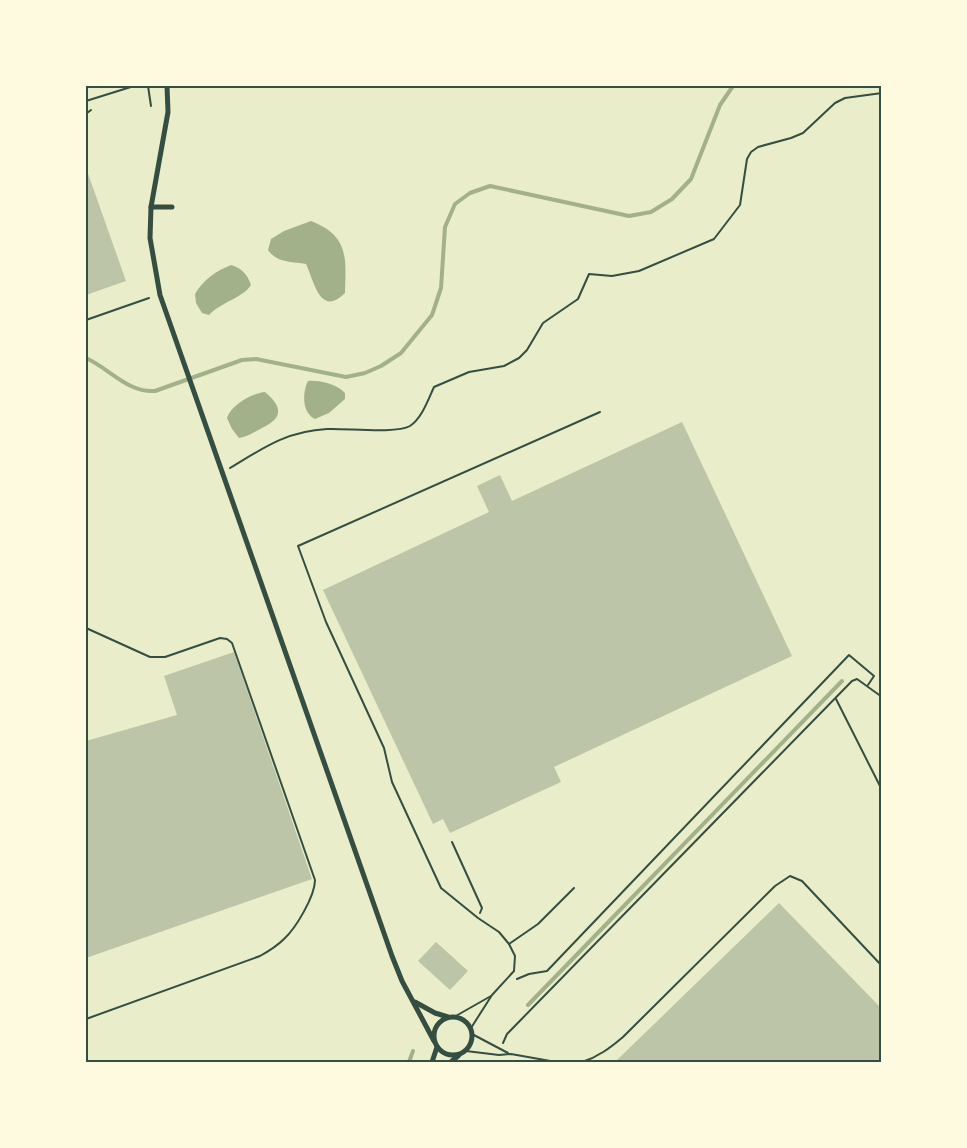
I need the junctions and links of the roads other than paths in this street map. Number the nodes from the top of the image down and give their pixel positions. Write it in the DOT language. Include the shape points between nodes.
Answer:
graph roads {
  1 [pos="134,86"];
  2 [pos="167,86"];
  3 [pos="86,101"];
  4 [pos="151,207"];
  5 [pos="172,207"];
  6 [pos="600,412"];
  7 [pos="86,628"];
  8 [pos="574,888"];
  9 [pos="509,944"];
  10 [pos="882,966"];
  11 [pos="492,995"];
  12 [pos="414,1001"];
  13 [pos="452,1017"];
  14 [pos="86,1019"];
  15 [pos="472,1031"];
  16 [pos="435,1044"];
  17 [pos="463,1053"];
  18 [pos="511,1054"];
  19 [pos="432,1062"];
  20 [pos="451,1062"];
  21 [pos="550,1062"];
  22 [pos="556,1062"];
  23 [pos="582,1062"];
  1 -- 3 [label="lane"];
  2 -- 4 [label="street" via="168,112"];
  4 -- 5 [label="street"];
  4 -- 12 [label="street" via="150,238 156,280 179,353 392,956"];
  6 -- 9 [label="lane" via="298,546 326,622 384,748 392,782 441,888"];
  7 -- 14 [label="lane" via="150,657 165,657 220,638 232,643 315,880 311,898 286,938 267,952"];
  8 -- 9 [label="lane" via="538,924"];
  9 -- 11 [label="lane" via="515,956 514,971"];
  10 -- 23 [label="lane" via="802,881 790,876 775,886 623,1037 602,1054"];
  11 -- 13 [label="lane"];
  11 -- 15 [label="lane"];
  12 -- 13 [label="street"];
  12 -- 16 [label="street"];
  13 -- 15 [label="street" via="464,1020"];
  13 -- 16 [label="street" via="438,1023"];
  15 -- 17 [label="street" via="472,1040"];
  15 -- 18 [label="lane"];
  16 -- 17 [label="street" via="447,1055"];
  16 -- 19 [label="street"];
  17 -- 18 [label="lane"];
  17 -- 20 [label="street"];
  18 -- 21 [label="lane"];
  21 -- 22 [label="lane"];
}
